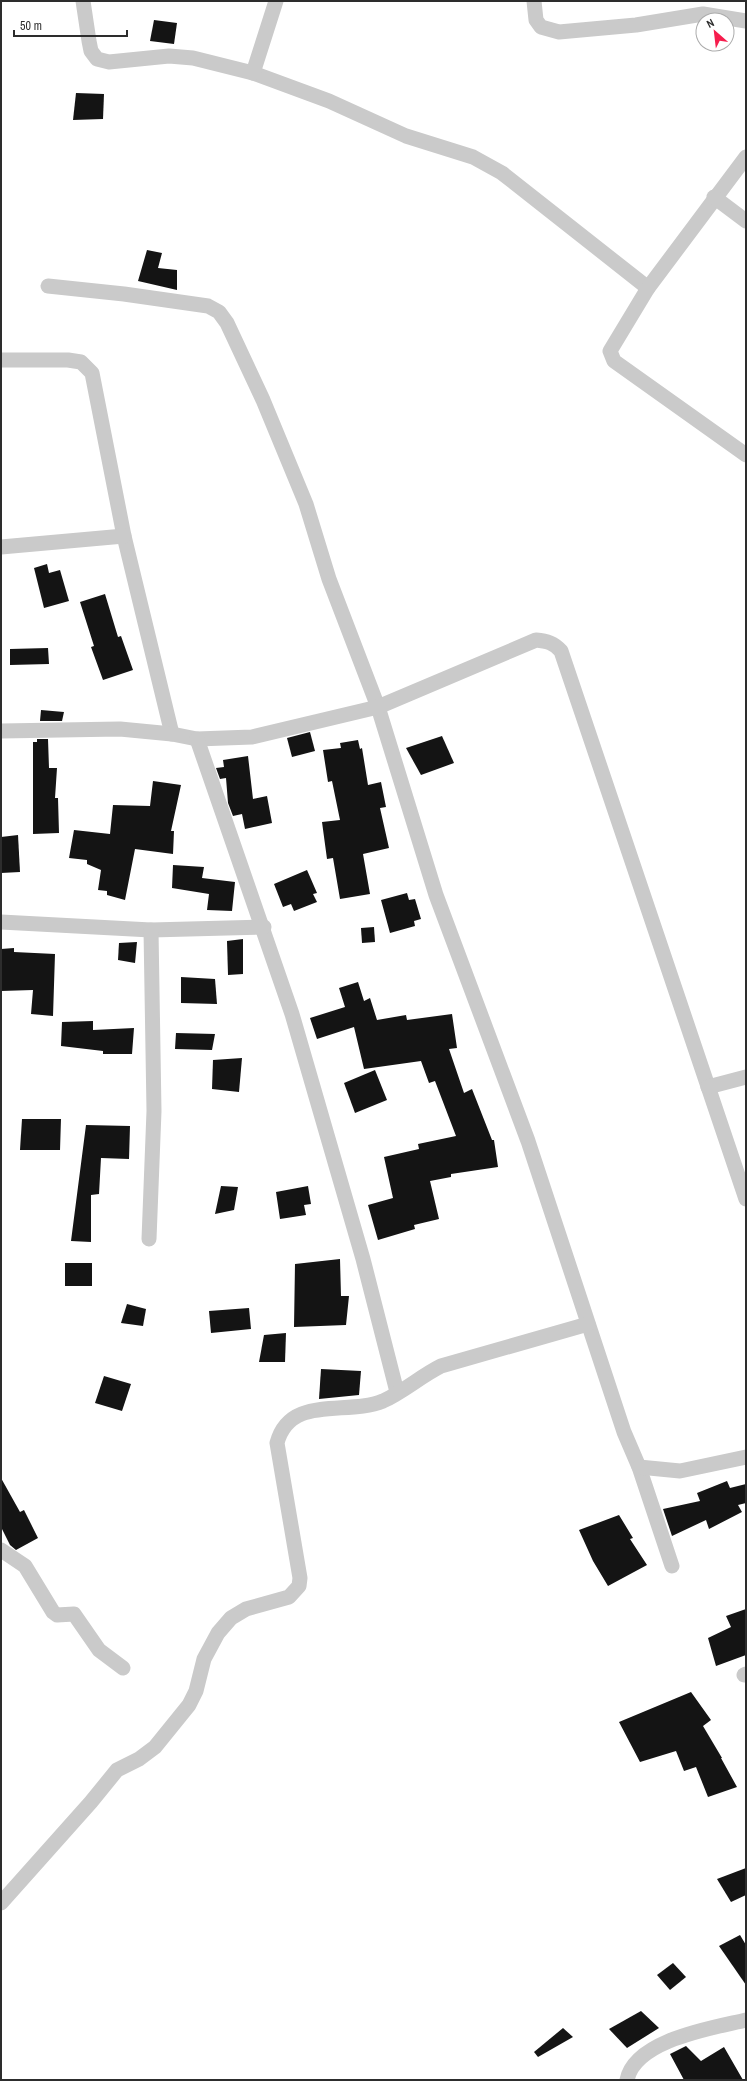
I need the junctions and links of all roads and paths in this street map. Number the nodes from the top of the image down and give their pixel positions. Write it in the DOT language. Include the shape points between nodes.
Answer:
graph roads {
  1 [pos="83,1"];
  2 [pos="276,1"];
  3 [pos="534,1"];
  4 [pos="746,21"];
  5 [pos="253,73"];
  6 [pos="746,157"];
  7 [pos="714,197"];
  8 [pos="746,221"];
  9 [pos="48,286"];
  10 [pos="648,288"];
  11 [pos="1,360"];
  12 [pos="746,455"];
  13 [pos="124,536"];
  14 [pos="1,547"];
  15 [pos="378,707"];
  16 [pos="1,731"];
  17 [pos="172,734"];
  18 [pos="198,739"];
  19 [pos="1,922"];
  20 [pos="264,927"];
  21 [pos="151,930"];
  22 [pos="746,1077"];
  23 [pos="708,1087"];
  24 [pos="746,1199"];
  25 [pos="149,1239"];
  26 [pos="588,1324"];
  27 [pos="397,1392"];
  28 [pos="746,1457"];
  29 [pos="639,1467"];
  30 [pos="1,1550"];
  31 [pos="672,1566"];
  32 [pos="123,1668"];
  33 [pos="1,1903"];
  34 [pos="746,2020"];
  35 [pos="627,2080"];
  1 -- 5 [label="street" via="91,51 97,58 109,62 169,56 193,58"];
  2 -- 5 [label="street"];
  3 -- 4 [label="street" via="536,20 541,27 559,32 636,25 703,14"];
  5 -- 10 [label="street" via="329,101 406,136 473,157 486,164 502,173"];
  6 -- 7 [label="street"];
  7 -- 8 [label="street"];
  7 -- 10 [label="street"];
  9 -- 15 [label="street" via="191,302 219,312 227,323 263,400 306,504 329,579"];
  10 -- 12 [label="street" via="612,346 610,356"];
  11 -- 13 [label="street" via="68,360 81,362 92,373"];
  13 -- 14 [label="street"];
  13 -- 17 [label="street"];
  15 -- 18 [label="street" via="252,736"];
  15 -- 23 [label="street" via="536,640 549,642 561,651"];
  15 -- 26 [label="street" via="436,895 528,1141"];
  16 -- 17 [label="street" via="120,729"];
  17 -- 18 [label="street"];
  18 -- 20 [label="street"];
  19 -- 21 [label="street"];
  20 -- 21 [label="street"];
  20 -- 27 [label="street" via="359,1244"];
  21 -- 25 [label="street" via="154,1111"];
  22 -- 23 [label="street"];
  23 -- 24 [label="street"];
  26 -- 27 [label="street" via="441,1366"];
  26 -- 29 [label="street" via="624,1432"];
  27 -- 33 [label="street" via="383,1401 367,1405 309,1411 294,1417 284,1426 277,1443 300,1578 299,1586 289,1598 246,1609 231,1618 218,1633 204,1659 196,1691 189,1705 155,1748 139,1760 117,1770"];
  28 -- 29 [label="street" via="680,1471"];
  29 -- 31 [label="street"];
  30 -- 32 [label="street" via="26,1566 53,1612 57,1615 74,1614 99,1650"];
  34 -- 35 [label="street" via="658,2046 632,2066"];
}
